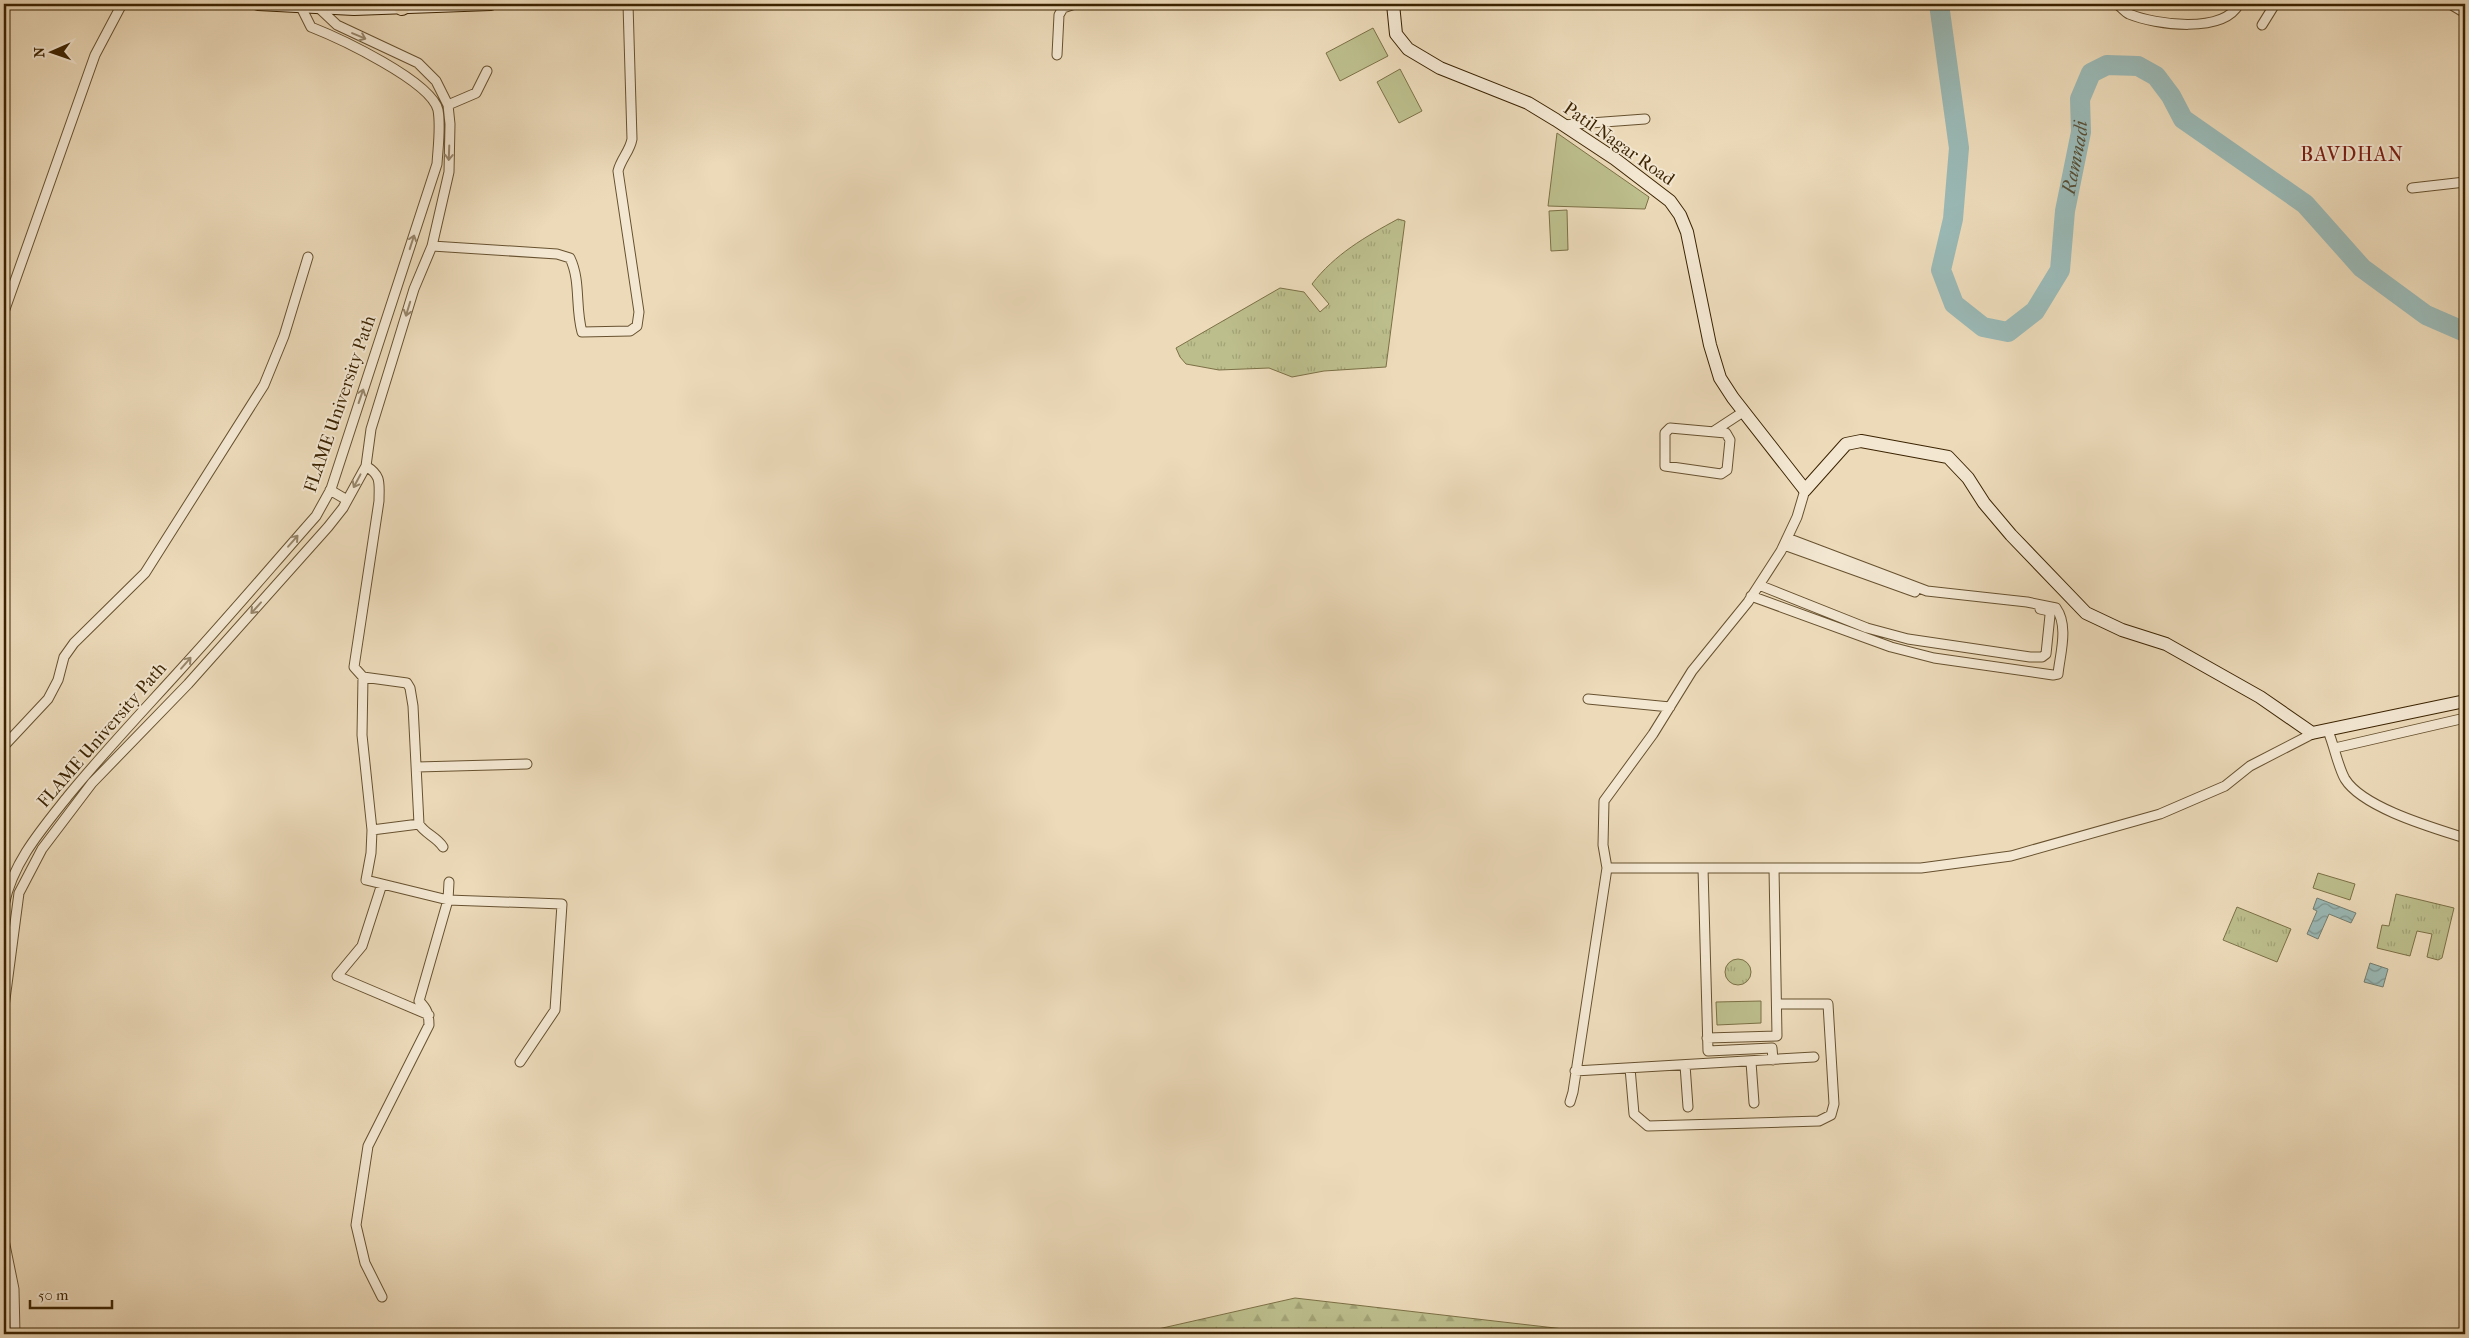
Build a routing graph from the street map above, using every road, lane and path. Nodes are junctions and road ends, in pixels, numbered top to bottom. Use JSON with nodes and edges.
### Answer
{"nodes":[{"id":1,"x":122,"y":4,"type":"edge"},
{"id":2,"x":258,"y":4,"type":"edge"},
{"id":3,"x":491,"y":4,"type":"edge"},
{"id":4,"x":628,"y":4,"type":"edge"},
{"id":5,"x":1075,"y":4,"type":"edge"},
{"id":6,"x":1394,"y":4,"type":"edge"},
{"id":7,"x":2117,"y":4,"type":"edge"},
{"id":8,"x":2239,"y":4,"type":"edge"},
{"id":9,"x":2275,"y":4,"type":"edge"},
{"id":10,"x":2450,"y":4,"type":"edge"},
{"id":11,"x":402,"y":6,"type":"edge"},
{"id":12,"x":301,"y":7,"type":"junction"},
{"id":13,"x":320,"y":8,"type":"junction"},
{"id":14,"x":2465,"y":14,"type":"edge"},
{"id":15,"x":331,"y":21,"type":"junction"},
{"id":16,"x":2262,"y":25,"type":"dead end"},
{"id":17,"x":311,"y":27,"type":"junction"},
{"id":18,"x":1057,"y":55,"type":"dead end"},
{"id":19,"x":487,"y":71,"type":"dead end"},
{"id":20,"x":448,"y":105,"type":"junction"},
{"id":21,"x":1644,"y":119,"type":"dead end"},
{"id":22,"x":1563,"y":125,"type":"junction"},
{"id":23,"x":2465,"y":182,"type":"edge"},
{"id":24,"x":2412,"y":188,"type":"dead end"},
{"id":25,"x":432,"y":246,"type":"junction"},
{"id":26,"x":308,"y":257,"type":"dead end"},
{"id":27,"x":4,"y":312,"type":"edge"},
{"id":28,"x":1743,"y":412,"type":"junction"},
{"id":29,"x":1714,"y":431,"type":"junction"},
{"id":30,"x":366,"y":466,"type":"junction"},
{"id":31,"x":330,"y":490,"type":"junction"},
{"id":32,"x":1805,"y":490,"type":"junction"},
{"id":33,"x":347,"y":500,"type":"junction"},
{"id":34,"x":1786,"y":541,"type":"junction"},
{"id":35,"x":1759,"y":585,"type":"junction"},
{"id":36,"x":1751,"y":596,"type":"junction"},
{"id":37,"x":363,"y":677,"type":"junction"},
{"id":38,"x":1588,"y":699,"type":"dead end"},
{"id":39,"x":2465,"y":701,"type":"edge"},
{"id":40,"x":1670,"y":707,"type":"junction"},
{"id":41,"x":2465,"y":718,"type":"edge"},
{"id":42,"x":2328,"y":731,"type":"junction"},
{"id":43,"x":2314,"y":733,"type":"junction"},
{"id":44,"x":4,"y":746,"type":"edge"},
{"id":45,"x":2335,"y":748,"type":"junction"},
{"id":46,"x":527,"y":764,"type":"dead end"},
{"id":47,"x":417,"y":767,"type":"junction"},
{"id":48,"x":419,"y":824,"type":"junction"},
{"id":49,"x":372,"y":830,"type":"junction"},
{"id":50,"x":2465,"y":838,"type":"edge"},
{"id":51,"x":443,"y":847,"type":"dead end"},
{"id":52,"x":1606,"y":868,"type":"junction"},
{"id":53,"x":1703,"y":868,"type":"junction"},
{"id":54,"x":1774,"y":868,"type":"junction"},
{"id":55,"x":449,"y":882,"type":"dead end"},
{"id":56,"x":382,"y":884,"type":"junction"},
{"id":57,"x":8,"y":891,"type":"junction"},
{"id":58,"x":19,"y":893,"type":"junction"},
{"id":59,"x":448,"y":900,"type":"junction"},
{"id":60,"x":4,"y":905,"type":"edge"},
{"id":61,"x":1776,"y":1004,"type":"junction"},
{"id":62,"x":4,"y":1007,"type":"edge"},
{"id":63,"x":429,"y":1015,"type":"junction"},
{"id":64,"x":1707,"y":1038,"type":"junction"},
{"id":65,"x":1814,"y":1057,"type":"dead end"},
{"id":66,"x":1773,"y":1060,"type":"junction"},
{"id":67,"x":520,"y":1062,"type":"dead end"},
{"id":68,"x":1751,"y":1062,"type":"junction"},
{"id":69,"x":1685,"y":1065,"type":"junction"},
{"id":70,"x":1630,"y":1068,"type":"junction"},
{"id":71,"x":1575,"y":1071,"type":"junction"},
{"id":72,"x":1570,"y":1102,"type":"dead end"},
{"id":73,"x":1754,"y":1103,"type":"dead end"},
{"id":74,"x":1688,"y":1107,"type":"dead end"},
{"id":75,"x":4,"y":1240,"type":"edge"},
{"id":76,"x":382,"y":1297,"type":"dead end"},
{"id":77,"x":15,"y":1334,"type":"edge"}],
"edges":[{"from":1,"to":27,"type":"street"},
{"from":2,"to":12,"type":"street"},
{"from":3,"to":11,"type":"street"},
{"from":4,"to":25,"type":"street"},
{"from":5,"to":18,"type":"street"},
{"from":6,"to":22,"type":"street","name":"Patil Nagar Road"},
{"from":7,"to":8,"type":"street"},
{"from":9,"to":16,"type":"street"},
{"from":10,"to":14,"type":"street"},
{"from":11,"to":13,"type":"street"},
{"from":12,"to":13,"type":"street"},
{"from":12,"to":17,"type":"street"},
{"from":13,"to":15,"type":"street"},
{"from":15,"to":17,"type":"street"},
{"from":15,"to":20,"type":"street","one_way":true},
{"from":31,"to":17,"type":"street","name":"FLAME University Path","one_way":true},
{"from":19,"to":20,"type":"street"},
{"from":20,"to":25,"type":"street","one_way":true},
{"from":21,"to":22,"type":"street"},
{"from":22,"to":28,"type":"street","name":"Patil Nagar Road"},
{"from":23,"to":24,"type":"street"},
{"from":25,"to":30,"type":"street","one_way":true},
{"from":26,"to":44,"type":"street"},
{"from":28,"to":29,"type":"street"},
{"from":28,"to":32,"type":"street","name":"Patil Nagar Road"},
{"from":29,"to":29,"type":"street"},
{"from":30,"to":33,"type":"street","one_way":true},
{"from":30,"to":37,"type":"street"},
{"from":31,"to":33,"type":"street"},
{"from":57,"to":31,"type":"street","name":"FLAME University Path","one_way":true},
{"from":32,"to":34,"type":"street"},
{"from":32,"to":43,"type":"street"},
{"from":33,"to":58,"type":"street","one_way":true},
{"from":34,"to":35,"type":"street"},
{"from":34,"to":35,"type":"street"},
{"from":34,"to":36,"type":"street"},
{"from":35,"to":36,"type":"street"},
{"from":36,"to":40,"type":"street"},
{"from":37,"to":47,"type":"street"},
{"from":37,"to":49,"type":"street"},
{"from":38,"to":40,"type":"street"},
{"from":39,"to":42,"type":"street"},
{"from":40,"to":52,"type":"street"},
{"from":41,"to":45,"type":"street"},
{"from":42,"to":43,"type":"street"},
{"from":42,"to":45,"type":"street"},
{"from":43,"to":54,"type":"street"},
{"from":45,"to":50,"type":"street"},
{"from":46,"to":47,"type":"street"},
{"from":47,"to":48,"type":"street"},
{"from":48,"to":49,"type":"street"},
{"from":48,"to":51,"type":"street"},
{"from":49,"to":56,"type":"street"},
{"from":52,"to":53,"type":"street"},
{"from":52,"to":71,"type":"street"},
{"from":53,"to":54,"type":"street"},
{"from":53,"to":64,"type":"street"},
{"from":54,"to":61,"type":"street"},
{"from":55,"to":59,"type":"street"},
{"from":56,"to":59,"type":"street"},
{"from":56,"to":63,"type":"street"},
{"from":57,"to":58,"type":"street"},
{"from":57,"to":60,"type":"street","name":"FLAME University Path"},
{"from":58,"to":62,"type":"street"},
{"from":59,"to":63,"type":"street"},
{"from":59,"to":67,"type":"street"},
{"from":61,"to":64,"type":"street"},
{"from":61,"to":70,"type":"street"},
{"from":63,"to":76,"type":"street"},
{"from":64,"to":66,"type":"street"},
{"from":65,"to":66,"type":"street"},
{"from":66,"to":68,"type":"street"},
{"from":68,"to":69,"type":"street"},
{"from":68,"to":73,"type":"street"},
{"from":69,"to":70,"type":"street"},
{"from":69,"to":74,"type":"street"},
{"from":70,"to":71,"type":"street"},
{"from":71,"to":72,"type":"street"},
{"from":75,"to":77,"type":"street"}]}
